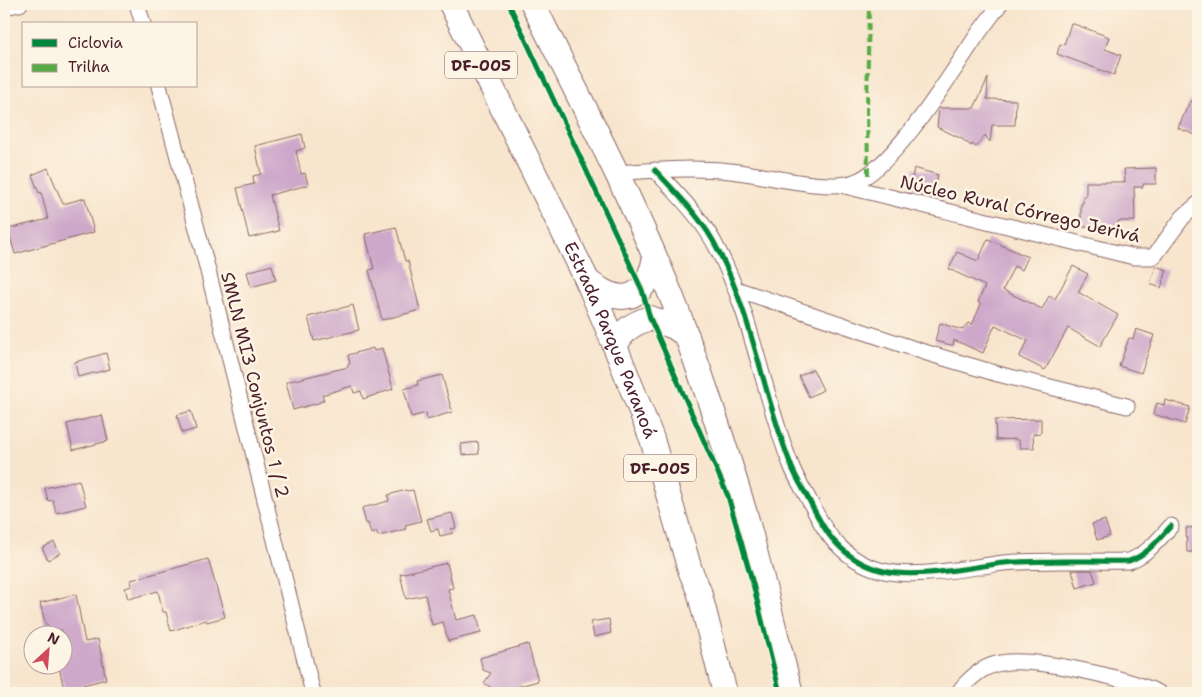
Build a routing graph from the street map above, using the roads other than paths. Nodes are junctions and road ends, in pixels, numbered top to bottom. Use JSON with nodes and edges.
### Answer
{"nodes":[{"id":1,"x":20,"y":4,"type":"edge"},
{"id":2,"x":138,"y":4,"type":"edge"},
{"id":3,"x":450,"y":4,"type":"edge"},
{"id":4,"x":533,"y":4,"type":"edge"},
{"id":5,"x":1000,"y":4,"type":"edge"},
{"id":6,"x":4,"y":7,"type":"edge"},
{"id":7,"x":142,"y":22,"type":"edge"},
{"id":8,"x":160,"y":88,"type":"edge"},
{"id":9,"x":655,"y":170,"type":"junction"},
{"id":10,"x":616,"y":173,"type":"junction"},
{"id":11,"x":840,"y":185,"type":"junction"},
{"id":12,"x":1198,"y":204,"type":"edge"},
{"id":13,"x":655,"y":258,"type":"junction"},
{"id":14,"x":588,"y":282,"type":"junction"},
{"id":15,"x":736,"y":289,"type":"junction"},
{"id":16,"x":686,"y":336,"type":"junction"},
{"id":17,"x":615,"y":346,"type":"junction"},
{"id":18,"x":1127,"y":406,"type":"dead end"},
{"id":19,"x":1171,"y":526,"type":"dead end"},
{"id":20,"x":313,"y":693,"type":"edge"},
{"id":21,"x":725,"y":693,"type":"edge"},
{"id":22,"x":791,"y":693,"type":"edge"},
{"id":23,"x":958,"y":693,"type":"edge"},
{"id":24,"x":1159,"y":693,"type":"edge"}],
"edges":[{"from":1,"to":6,"type":"street"},
{"from":2,"to":7,"type":"street"},
{"from":3,"to":14,"type":"main road","name":"Estrada Parque Paranoá","number":"DF-005"},
{"from":4,"to":10,"type":"main road"},
{"from":5,"to":11,"type":"street"},
{"from":8,"to":20,"type":"street","name":"SMLN MI3 Conjuntos 1 / 2"},
{"from":9,"to":10,"type":"street"},
{"from":9,"to":11,"type":"street"},
{"from":9,"to":15,"type":"street"},
{"from":10,"to":13,"type":"main road"},
{"from":11,"to":12,"type":"street","name":"Núcleo Rural Córrego Jerivá"},
{"from":13,"to":14,"type":"main road"},
{"from":13,"to":16,"type":"main road"},
{"from":14,"to":17,"type":"main road","name":"Estrada Parque Paranoá","number":"DF-005"},
{"from":15,"to":18,"type":"street"},
{"from":15,"to":19,"type":"street"},
{"from":16,"to":17,"type":"main road"},
{"from":16,"to":22,"type":"main road"},
{"from":17,"to":21,"type":"main road","name":"Estrada Parque Paranoá","number":"DF-005"},
{"from":23,"to":24,"type":"street"}]}
